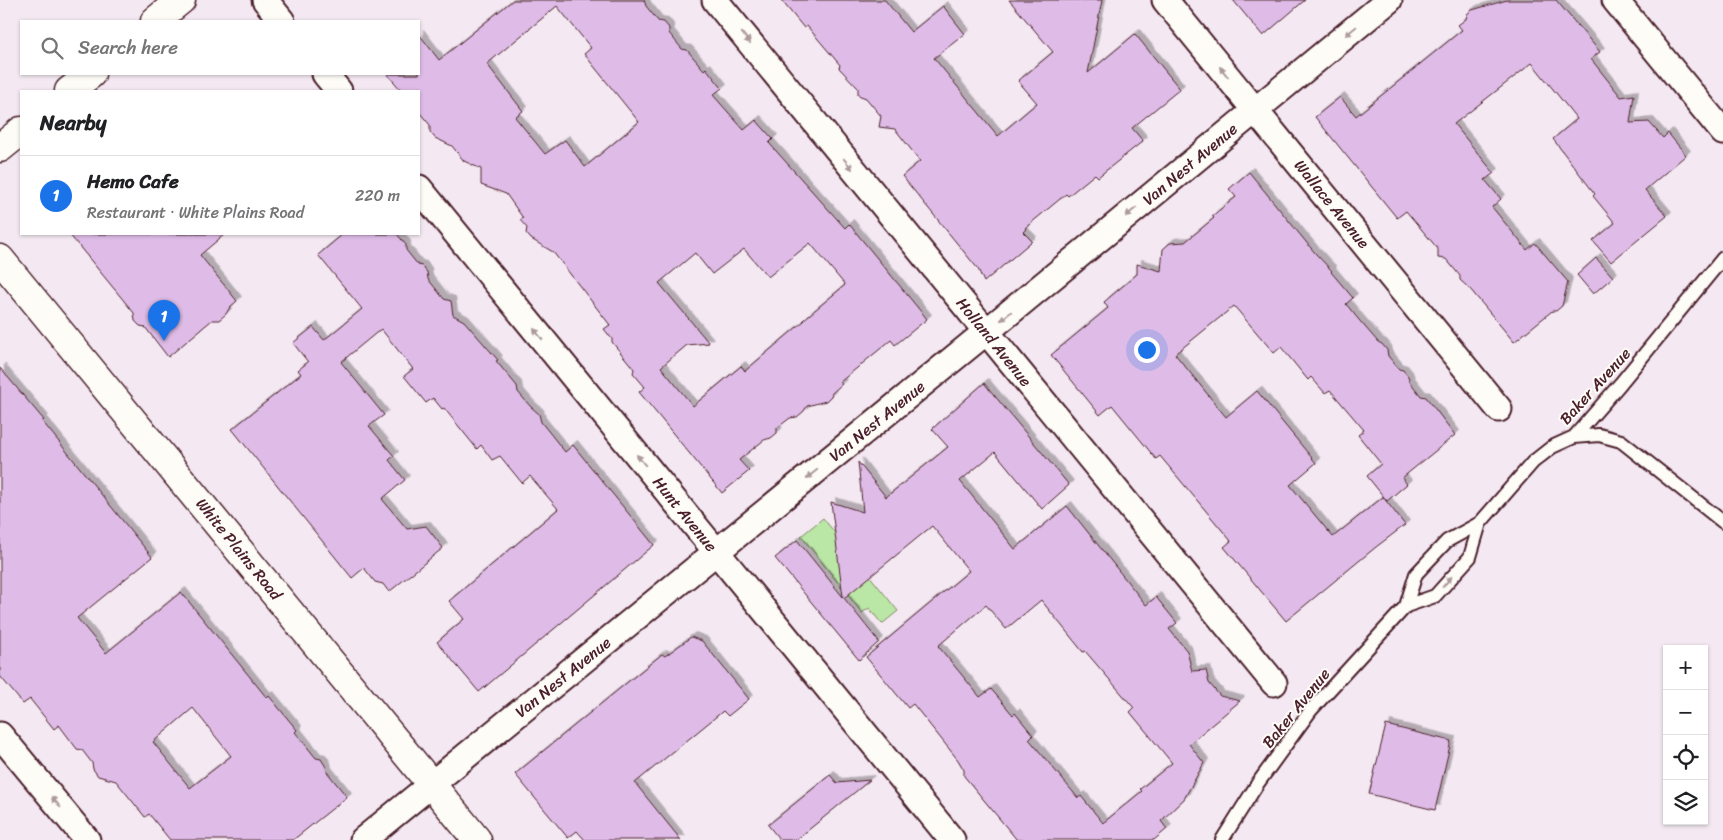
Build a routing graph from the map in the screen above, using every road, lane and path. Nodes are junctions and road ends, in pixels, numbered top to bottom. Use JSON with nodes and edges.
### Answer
{"nodes":[{"id":1,"x":181,"y":0,"type":"edge"},
{"id":2,"x":265,"y":0,"type":"edge"},
{"id":3,"x":715,"y":0,"type":"edge"},
{"id":4,"x":1165,"y":0,"type":"edge"},
{"id":5,"x":1389,"y":0,"type":"edge"},
{"id":6,"x":1615,"y":0,"type":"edge"},
{"id":7,"x":156,"y":20,"type":"edge"},
{"id":8,"x":281,"y":20,"type":"edge"},
{"id":9,"x":90,"y":75,"type":"edge"},
{"id":10,"x":326,"y":75,"type":"edge"},
{"id":11,"x":71,"y":90,"type":"edge"},
{"id":12,"x":339,"y":90,"type":"edge"},
{"id":13,"x":1255,"y":110,"type":"junction"},
{"id":14,"x":20,"y":131,"type":"edge"},
{"id":15,"x":1723,"y":132,"type":"edge"},
{"id":16,"x":0,"y":148,"type":"edge"},
{"id":17,"x":420,"y":189,"type":"edge"},
{"id":18,"x":1723,"y":258,"type":"edge"},
{"id":19,"x":0,"y":259,"type":"edge"},
{"id":20,"x":986,"y":332,"type":"junction"},
{"id":21,"x":1499,"y":409,"type":"dead end"},
{"id":22,"x":1574,"y":437,"type":"junction"},
{"id":23,"x":1723,"y":522,"type":"edge"},
{"id":24,"x":1480,"y":523,"type":"junction"},
{"id":25,"x":716,"y":552,"type":"junction"},
{"id":26,"x":1406,"y":606,"type":"junction"},
{"id":27,"x":1274,"y":683,"type":"dead end"},
{"id":28,"x":0,"y":735,"type":"edge"},
{"id":29,"x":431,"y":784,"type":"junction"},
{"id":30,"x":87,"y":840,"type":"edge"},
{"id":31,"x":363,"y":840,"type":"edge"},
{"id":32,"x":477,"y":840,"type":"edge"},
{"id":33,"x":952,"y":840,"type":"edge"},
{"id":34,"x":1222,"y":840,"type":"edge"}],
"edges":[{"from":1,"to":7,"type":"main road"},
{"from":2,"to":8,"type":"street"},
{"from":3,"to":20,"type":"street","name":"Holland Avenue","one_way":true},
{"from":13,"to":4,"type":"street","name":"Wallace Avenue","one_way":true},
{"from":5,"to":13,"type":"street","name":"Van Nest Avenue","one_way":true},
{"from":6,"to":15,"type":"street"},
{"from":9,"to":11,"type":"main road"},
{"from":10,"to":12,"type":"street"},
{"from":13,"to":20,"type":"street","name":"Van Nest Avenue","one_way":true},
{"from":13,"to":21,"type":"street","name":"Wallace Avenue"},
{"from":14,"to":16,"type":"main road"},
{"from":25,"to":17,"type":"street","name":"Hunt Avenue","one_way":true},
{"from":18,"to":22,"type":"lane","name":"Baker Avenue"},
{"from":19,"to":29,"type":"main road","name":"White Plains Road"},
{"from":20,"to":25,"type":"street","name":"Van Nest Avenue","one_way":true},
{"from":20,"to":27,"type":"street","name":"Holland Avenue"},
{"from":22,"to":23,"type":"lane"},
{"from":22,"to":24,"type":"lane","name":"Baker Avenue"},
{"from":24,"to":26,"type":"lane","name":"Baker Avenue"},
{"from":26,"to":24,"type":"lane","name":"Baker Avenue","one_way":true},
{"from":25,"to":29,"type":"street","name":"Van Nest Avenue"},
{"from":25,"to":33,"type":"street","name":"Hunt Avenue"},
{"from":26,"to":34,"type":"lane","name":"Baker Avenue"},
{"from":30,"to":28,"type":"street","one_way":true},
{"from":29,"to":31,"type":"street","name":"Van Nest Avenue"},
{"from":29,"to":32,"type":"main road","name":"White Plains Road"}]}
